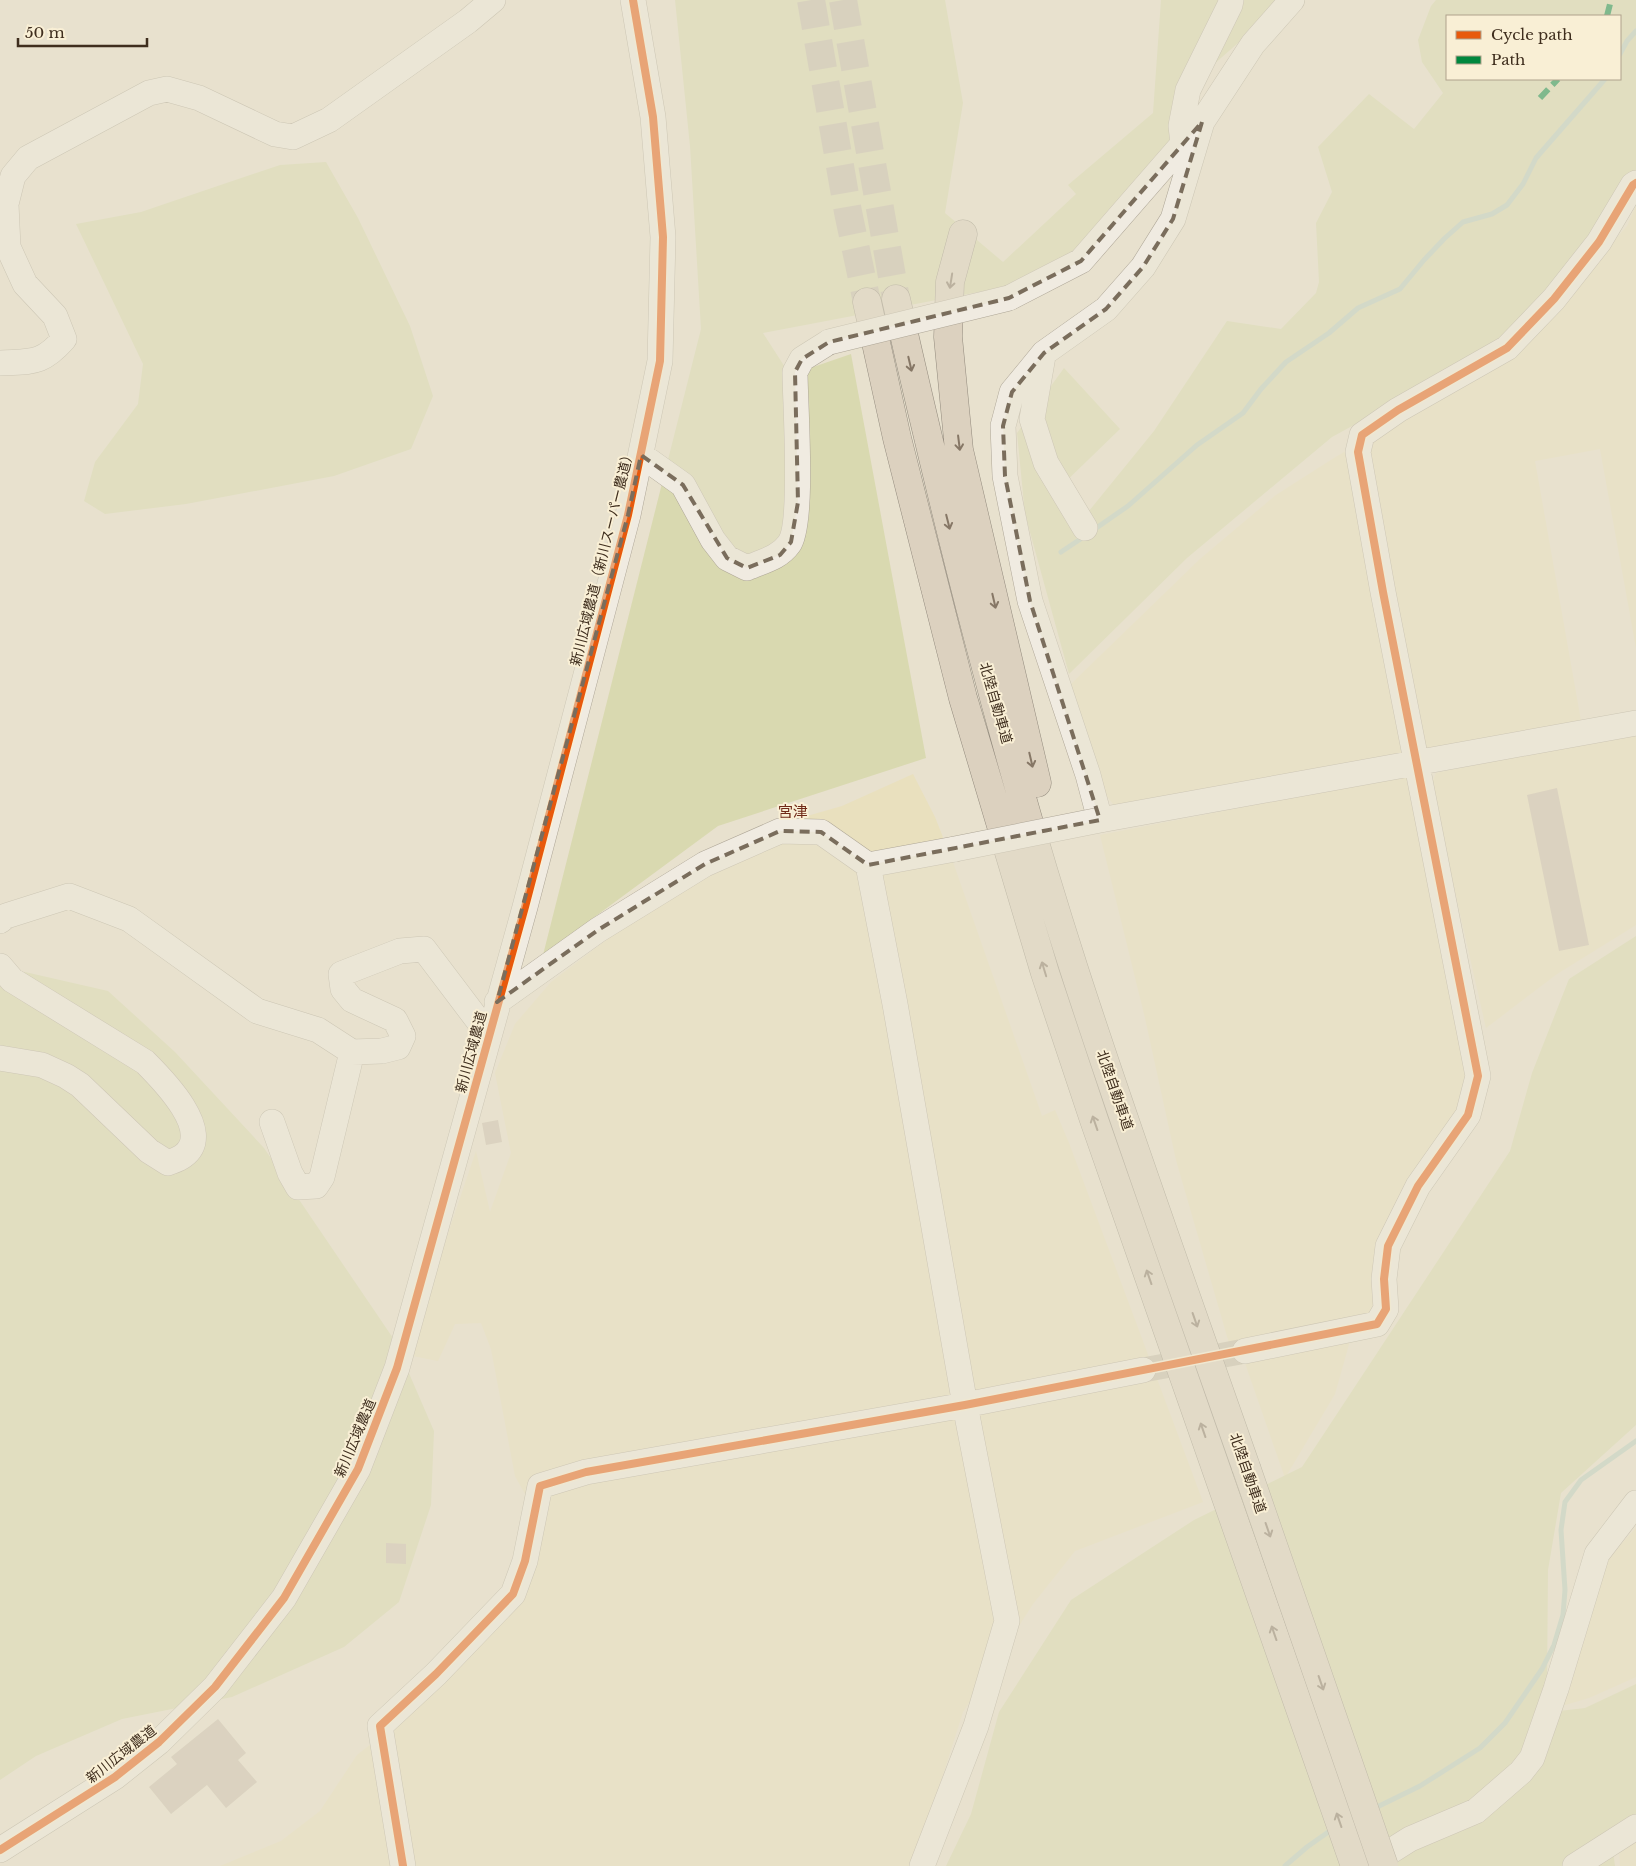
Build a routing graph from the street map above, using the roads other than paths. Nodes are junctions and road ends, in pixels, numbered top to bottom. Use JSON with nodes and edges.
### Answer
{"nodes":[{"id":1,"x":493,"y":0,"type":"edge"},
{"id":2,"x":633,"y":0,"type":"edge"},
{"id":3,"x":1231,"y":0,"type":"edge"},
{"id":4,"x":1292,"y":0,"type":"edge"},
{"id":5,"x":1202,"y":122,"type":"junction"},
{"id":6,"x":1184,"y":143,"type":"junction"},
{"id":7,"x":1636,"y":183,"type":"edge"},
{"id":8,"x":963,"y":234,"type":"dead end"},
{"id":9,"x":896,"y":299,"type":"tunnel mouth"},
{"id":10,"x":867,"y":302,"type":"tunnel mouth"},
{"id":11,"x":1044,"y":353,"type":"junction"},
{"id":12,"x":0,"y":363,"type":"edge"},
{"id":13,"x":641,"y":455,"type":"junction"},
{"id":14,"x":1085,"y":528,"type":"dead end"},
{"id":15,"x":1636,"y":723,"type":"edge"},
{"id":16,"x":1417,"y":764,"type":"junction"},
{"id":17,"x":1100,"y":820,"type":"junction"},
{"id":18,"x":868,"y":865,"type":"junction"},
{"id":19,"x":524,"y":907,"type":"joint"},
{"id":20,"x":0,"y":921,"type":"edge"},
{"id":21,"x":0,"y":966,"type":"edge"},
{"id":22,"x":497,"y":1002,"type":"junction"},
{"id":23,"x":489,"y":1035,"type":"junction"},
{"id":24,"x":352,"y":1052,"type":"junction"},
{"id":25,"x":0,"y":1058,"type":"edge"},
{"id":26,"x":272,"y":1122,"type":"dead end"},
{"id":27,"x":1179,"y":1274,"type":"junction"},
{"id":28,"x":1245,"y":1351,"type":"tunnel mouth"},
{"id":29,"x":1143,"y":1370,"type":"tunnel mouth"},
{"id":30,"x":966,"y":1405,"type":"junction"},
{"id":31,"x":1636,"y":1503,"type":"edge"},
{"id":32,"x":1636,"y":1827,"type":"edge"},
{"id":33,"x":0,"y":1850,"type":"edge"},
{"id":34,"x":404,"y":1866,"type":"edge"},
{"id":35,"x":922,"y":1866,"type":"edge"},
{"id":36,"x":1355,"y":1866,"type":"edge"},
{"id":37,"x":1367,"y":1866,"type":"edge"},
{"id":38,"x":1384,"y":1866,"type":"edge"},
{"id":39,"x":1575,"y":1866,"type":"edge"}],
"edges":[{"from":1,"to":12,"type":"street"},
{"from":2,"to":13,"type":"street","name":"新川広域農道（新川スーパー農道）"},
{"from":3,"to":6,"type":"street"},
{"from":4,"to":5,"type":"street"},
{"from":5,"to":6,"type":"street"},
{"from":5,"to":11,"type":"street"},
{"from":6,"to":13,"type":"street","bridge":true},
{"from":7,"to":16,"type":"street"},
{"from":8,"to":27,"type":"highway","one_way":true},
{"from":9,"to":27,"type":"highway","name":"北陸自動車道","one_way":true},
{"from":36,"to":10,"type":"highway","name":"北陸自動車道","one_way":true},
{"from":11,"to":14,"type":"street"},
{"from":11,"to":17,"type":"street"},
{"from":13,"to":19,"type":"street","name":"新川広域農道（新川スーパー農道）"},
{"from":15,"to":16,"type":"street"},
{"from":16,"to":17,"type":"street"},
{"from":16,"to":28,"type":"street"},
{"from":17,"to":18,"type":"street","bridge":true},
{"from":18,"to":22,"type":"street"},
{"from":18,"to":30,"type":"street"},
{"from":19,"to":22,"type":"street","name":"新川広域農道"},
{"from":20,"to":24,"type":"street"},
{"from":21,"to":25,"type":"street"},
{"from":22,"to":23,"type":"street","name":"新川広域農道"},
{"from":23,"to":24,"type":"street"},
{"from":23,"to":33,"type":"street","name":"新川広域農道"},
{"from":24,"to":26,"type":"street"},
{"from":27,"to":38,"type":"highway","name":"北陸自動車道","one_way":true,"bridge":true},
{"from":29,"to":30,"type":"street"},
{"from":30,"to":34,"type":"street"},
{"from":30,"to":35,"type":"street"},
{"from":31,"to":37,"type":"street"},
{"from":32,"to":39,"type":"street"}]}
